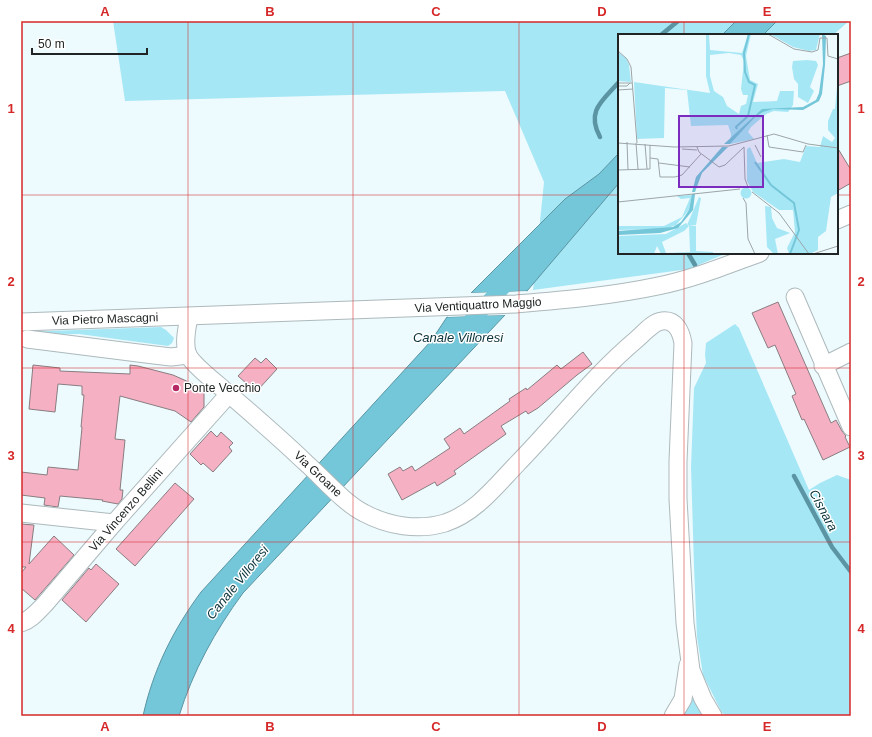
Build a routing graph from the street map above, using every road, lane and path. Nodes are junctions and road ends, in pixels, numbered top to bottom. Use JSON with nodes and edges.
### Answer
{"nodes":[{"id":1,"x":851,"y":214,"type":"edge"},
{"id":2,"x":838,"y":220,"type":"edge"},
{"id":3,"x":757,"y":254,"type":"edge"},
{"id":4,"x":795,"y":297,"type":"dead end"},
{"id":5,"x":189,"y":317,"type":"junction"},
{"id":6,"x":21,"y":322,"type":"edge"},
{"id":7,"x":27,"y":339,"type":"dead end"},
{"id":8,"x":851,"y":352,"type":"edge"},
{"id":9,"x":188,"y":355,"type":"junction"},
{"id":10,"x":823,"y":366,"type":"junction"},
{"id":11,"x":229,"y":394,"type":"junction"},
{"id":12,"x":851,"y":427,"type":"edge"},
{"id":13,"x":21,"y":513,"type":"edge"},
{"id":14,"x":114,"y":523,"type":"junction"},
{"id":15,"x":21,"y":622,"type":"edge"},
{"id":16,"x":688,"y":655,"type":"junction"},
{"id":17,"x":673,"y":716,"type":"edge"},
{"id":18,"x":713,"y":716,"type":"edge"}],
"edges":[{"from":1,"to":2,"type":"street"},
{"from":3,"to":5,"type":"street","name":"Via Ventiquattro Maggio"},
{"from":4,"to":10,"type":"street"},
{"from":5,"to":6,"type":"street","name":"Via Pietro Mascagni"},
{"from":5,"to":9,"type":"street"},
{"from":7,"to":9,"type":"street"},
{"from":8,"to":10,"type":"street"},
{"from":9,"to":11,"type":"street","name":"Via Groane"},
{"from":10,"to":12,"type":"street"},
{"from":11,"to":14,"type":"street","name":"Via Vincenzo Bellini"},
{"from":11,"to":16,"type":"street","name":"Via Groane"},
{"from":13,"to":14,"type":"street"},
{"from":14,"to":15,"type":"street","name":"Via Vincenzo Bellini"},
{"from":16,"to":17,"type":"street"},
{"from":16,"to":18,"type":"street"}]}
